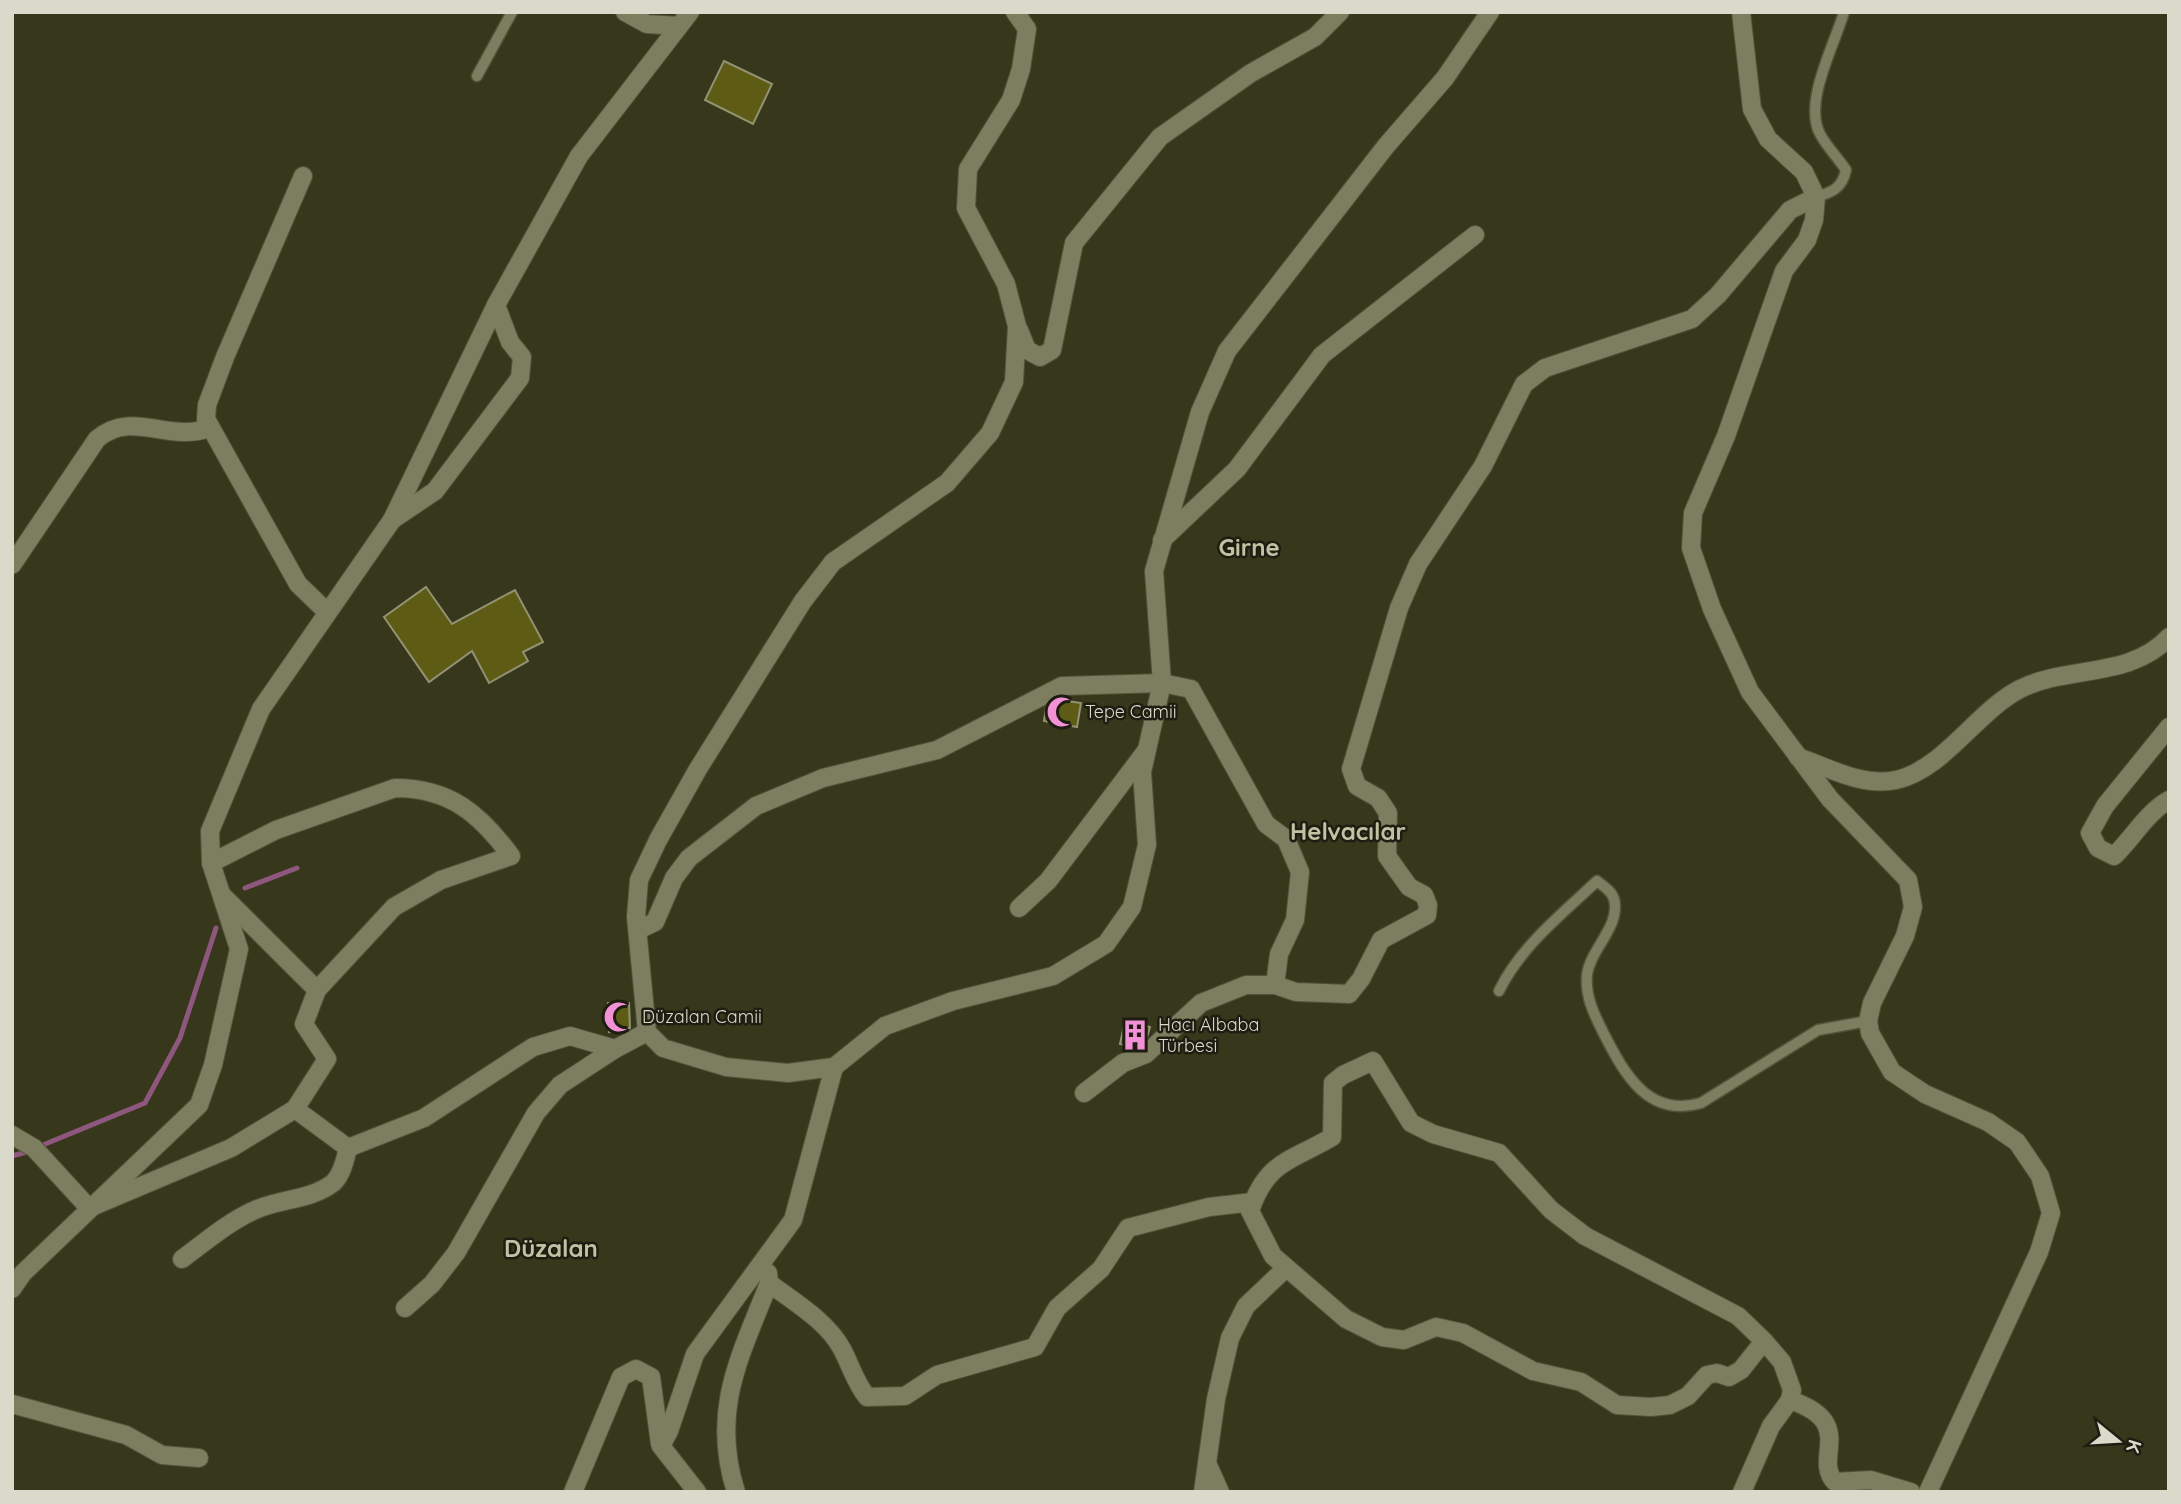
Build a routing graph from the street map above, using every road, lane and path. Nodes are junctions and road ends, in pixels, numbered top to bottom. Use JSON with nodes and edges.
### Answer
{"nodes":[{"id":1,"x":512,"y":12,"type":"edge"},
{"id":2,"x":625,"y":12,"type":"edge"},
{"id":3,"x":1015,"y":12,"type":"edge"},
{"id":4,"x":1340,"y":12,"type":"edge"},
{"id":5,"x":1490,"y":12,"type":"edge"},
{"id":6,"x":1741,"y":12,"type":"edge"},
{"id":7,"x":1844,"y":12,"type":"edge"},
{"id":8,"x":684,"y":19,"type":"edge"},
{"id":9,"x":477,"y":76,"type":"dead end"},
{"id":10,"x":303,"y":176,"type":"dead end"},
{"id":11,"x":1816,"y":197,"type":"junction"},
{"id":12,"x":1475,"y":235,"type":"dead end"},
{"id":13,"x":496,"y":305,"type":"junction"},
{"id":14,"x":1017,"y":326,"type":"junction"},
{"id":15,"x":209,"y":428,"type":"junction"},
{"id":16,"x":392,"y":520,"type":"junction"},
{"id":17,"x":1163,"y":540,"type":"junction"},
{"id":18,"x":12,"y":565,"type":"edge"},
{"id":19,"x":326,"y":611,"type":"junction"},
{"id":20,"x":2169,"y":637,"type":"edge"},
{"id":21,"x":1162,"y":683,"type":"junction"},
{"id":22,"x":2169,"y":727,"type":"edge"},
{"id":23,"x":1146,"y":751,"type":"junction"},
{"id":24,"x":1798,"y":757,"type":"junction"},
{"id":25,"x":2169,"y":800,"type":"edge"},
{"id":26,"x":211,"y":863,"type":"junction"},
{"id":27,"x":223,"y":896,"type":"junction"},
{"id":28,"x":1019,"y":908,"type":"dead end"},
{"id":29,"x":638,"y":930,"type":"junction"},
{"id":30,"x":1275,"y":985,"type":"junction"},
{"id":31,"x":317,"y":990,"type":"junction"},
{"id":32,"x":1499,"y":991,"type":"dead end"},
{"id":33,"x":1868,"y":1021,"type":"junction"},
{"id":34,"x":648,"y":1032,"type":"junction"},
{"id":35,"x":615,"y":1049,"type":"junction"},
{"id":36,"x":834,"y":1067,"type":"junction"},
{"id":37,"x":1084,"y":1093,"type":"dead end"},
{"id":38,"x":295,"y":1109,"type":"junction"},
{"id":39,"x":12,"y":1135,"type":"edge"},
{"id":40,"x":348,"y":1148,"type":"junction"},
{"id":41,"x":1253,"y":1202,"type":"junction"},
{"id":42,"x":89,"y":1208,"type":"junction"},
{"id":43,"x":768,"y":1255,"type":"junction"},
{"id":44,"x":182,"y":1259,"type":"dead end"},
{"id":45,"x":1286,"y":1268,"type":"junction"},
{"id":46,"x":769,"y":1283,"type":"junction"},
{"id":47,"x":12,"y":1289,"type":"edge"},
{"id":48,"x":405,"y":1308,"type":"dead end"},
{"id":49,"x":1764,"y":1342,"type":"junction"},
{"id":50,"x":1790,"y":1400,"type":"junction"},
{"id":51,"x":12,"y":1404,"type":"edge"},
{"id":52,"x":661,"y":1446,"type":"junction"},
{"id":53,"x":199,"y":1458,"type":"dead end"},
{"id":54,"x":1207,"y":1463,"type":"junction"},
{"id":55,"x":573,"y":1492,"type":"edge"},
{"id":56,"x":696,"y":1492,"type":"edge"},
{"id":57,"x":736,"y":1492,"type":"edge"},
{"id":58,"x":1203,"y":1492,"type":"edge"},
{"id":59,"x":1220,"y":1492,"type":"edge"},
{"id":60,"x":1742,"y":1492,"type":"edge"},
{"id":61,"x":1911,"y":1492,"type":"edge"},
{"id":62,"x":1927,"y":1492,"type":"edge"}],
"edges":[{"from":1,"to":9,"type":"lane"},
{"from":2,"to":8,"type":"street"},
{"from":3,"to":14,"type":"street"},
{"from":4,"to":14,"type":"street"},
{"from":5,"to":17,"type":"street"},
{"from":6,"to":11,"type":"street"},
{"from":7,"to":11,"type":"lane"},
{"from":8,"to":13,"type":"street"},
{"from":10,"to":15,"type":"street"},
{"from":11,"to":24,"type":"street"},
{"from":11,"to":30,"type":"street"},
{"from":12,"to":17,"type":"street"},
{"from":13,"to":16,"type":"street"},
{"from":13,"to":16,"type":"street"},
{"from":14,"to":29,"type":"street"},
{"from":15,"to":18,"type":"street"},
{"from":15,"to":19,"type":"street"},
{"from":16,"to":19,"type":"street"},
{"from":17,"to":21,"type":"street"},
{"from":19,"to":26,"type":"street"},
{"from":20,"to":24,"type":"street"},
{"from":21,"to":23,"type":"street"},
{"from":21,"to":29,"type":"street"},
{"from":21,"to":30,"type":"street"},
{"from":22,"to":25,"type":"street"},
{"from":23,"to":28,"type":"street"},
{"from":23,"to":36,"type":"street"},
{"from":24,"to":33,"type":"street"},
{"from":26,"to":27,"type":"street"},
{"from":26,"to":31,"type":"street"},
{"from":27,"to":31,"type":"street"},
{"from":27,"to":42,"type":"street"},
{"from":29,"to":34,"type":"street"},
{"from":30,"to":37,"type":"street"},
{"from":31,"to":38,"type":"street"},
{"from":32,"to":33,"type":"lane"},
{"from":33,"to":62,"type":"street"},
{"from":34,"to":35,"type":"street"},
{"from":34,"to":36,"type":"street"},
{"from":35,"to":40,"type":"street"},
{"from":35,"to":48,"type":"street"},
{"from":36,"to":43,"type":"street"},
{"from":38,"to":40,"type":"street"},
{"from":38,"to":42,"type":"street"},
{"from":39,"to":42,"type":"street"},
{"from":40,"to":44,"type":"street"},
{"from":41,"to":45,"type":"street"},
{"from":41,"to":46,"type":"street"},
{"from":41,"to":49,"type":"street"},
{"from":42,"to":47,"type":"street"},
{"from":43,"to":46,"type":"street"},
{"from":43,"to":52,"type":"street"},
{"from":45,"to":49,"type":"street"},
{"from":45,"to":54,"type":"street"},
{"from":46,"to":57,"type":"street"},
{"from":49,"to":50,"type":"street"},
{"from":50,"to":60,"type":"street"},
{"from":50,"to":61,"type":"street"},
{"from":51,"to":53,"type":"street"},
{"from":52,"to":55,"type":"street"},
{"from":52,"to":56,"type":"street"},
{"from":54,"to":58,"type":"street"},
{"from":54,"to":59,"type":"street"}]}
